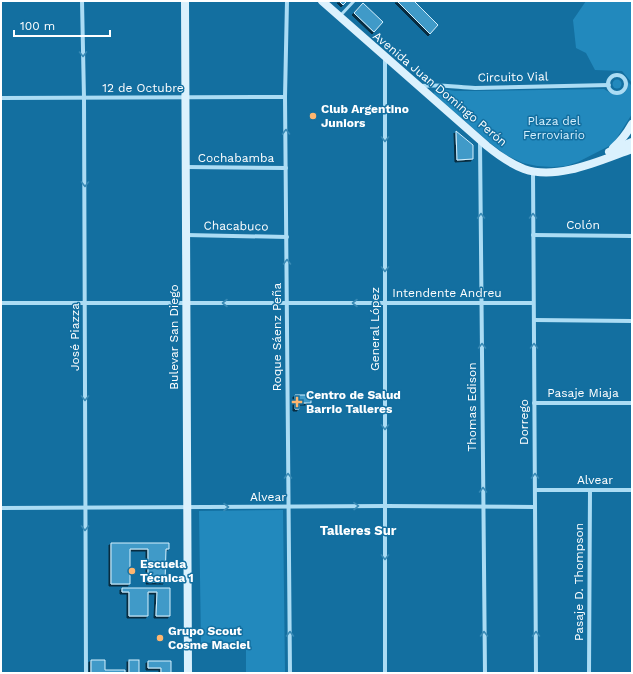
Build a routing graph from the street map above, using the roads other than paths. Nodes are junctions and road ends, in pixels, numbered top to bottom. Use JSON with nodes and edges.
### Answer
{"nodes":[{"id":1,"x":82,"y":1,"type":"edge"},
{"id":2,"x":185,"y":1,"type":"edge"},
{"id":3,"x":287,"y":1,"type":"edge"},
{"id":4,"x":322,"y":1,"type":"edge"},
{"id":5,"x":354,"y":1,"type":"edge"},
{"id":6,"x":339,"y":18,"type":"junction"},
{"id":7,"x":385,"y":58,"type":"junction"},
{"id":8,"x":609,"y":85,"type":"junction"},
{"id":9,"x":417,"y":86,"type":"junction"},
{"id":10,"x":285,"y":97,"type":"junction"},
{"id":11,"x":1,"y":98,"type":"edge"},
{"id":12,"x":84,"y":98,"type":"junction"},
{"id":13,"x":185,"y":98,"type":"junction"},
{"id":14,"x":632,"y":124,"type":"edge"},
{"id":15,"x":480,"y":140,"type":"junction"},
{"id":16,"x":632,"y":142,"type":"edge"},
{"id":17,"x":632,"y":149,"type":"edge"},
{"id":18,"x":605,"y":154,"type":"junction"},
{"id":19,"x":186,"y":167,"type":"junction"},
{"id":20,"x":578,"y":167,"type":"junction"},
{"id":21,"x":286,"y":168,"type":"junction"},
{"id":22,"x":533,"y":171,"type":"junction"},
{"id":23,"x":186,"y":235,"type":"junction"},
{"id":24,"x":287,"y":236,"type":"junction"},
{"id":25,"x":533,"y":236,"type":"junction"},
{"id":26,"x":632,"y":236,"type":"edge"},
{"id":27,"x":1,"y":303,"type":"edge"},
{"id":28,"x":85,"y":303,"type":"junction"},
{"id":29,"x":186,"y":303,"type":"junction"},
{"id":30,"x":287,"y":303,"type":"junction"},
{"id":31,"x":385,"y":303,"type":"junction"},
{"id":32,"x":482,"y":303,"type":"junction"},
{"id":33,"x":534,"y":303,"type":"junction"},
{"id":34,"x":534,"y":320,"type":"junction"},
{"id":35,"x":632,"y":321,"type":"edge"},
{"id":36,"x":534,"y":403,"type":"junction"},
{"id":37,"x":632,"y":403,"type":"edge"},
{"id":38,"x":535,"y":490,"type":"junction"},
{"id":39,"x":590,"y":490,"type":"junction"},
{"id":40,"x":632,"y":490,"type":"edge"},
{"id":41,"x":386,"y":506,"type":"junction"},
{"id":42,"x":483,"y":506,"type":"junction"},
{"id":43,"x":85,"y":507,"type":"junction"},
{"id":44,"x":187,"y":507,"type":"junction"},
{"id":45,"x":289,"y":507,"type":"junction"},
{"id":46,"x":535,"y":507,"type":"junction"},
{"id":47,"x":1,"y":508,"type":"edge"},
{"id":48,"x":86,"y":673,"type":"edge"},
{"id":49,"x":188,"y":673,"type":"edge"},
{"id":50,"x":290,"y":673,"type":"edge"},
{"id":51,"x":385,"y":673,"type":"edge"},
{"id":52,"x":485,"y":673,"type":"edge"},
{"id":53,"x":536,"y":673,"type":"edge"},
{"id":54,"x":589,"y":673,"type":"edge"}],
"edges":[{"from":1,"to":12,"type":"street","name":"José Piazza","one_way":true},
{"from":2,"to":13,"type":"street","name":"Bulevar San Diego"},
{"from":3,"to":10,"type":"street","name":"Roque Sáenz Peña"},
{"from":4,"to":6,"type":"street","name":"Avenida Juan Domingo Perón"},
{"from":5,"to":6,"type":"lane"},
{"from":6,"to":7,"type":"street","name":"Avenida Juan Domingo Perón"},
{"from":7,"to":9,"type":"street","name":"Avenida Juan Domingo Perón"},
{"from":7,"to":31,"type":"street","name":"General López","one_way":true},
{"from":8,"to":8,"type":"street","name":"Circuito Vial"},
{"from":8,"to":9,"type":"street","name":"Circuito Vial"},
{"from":9,"to":15,"type":"street","name":"Avenida Juan Domingo Perón"},
{"from":10,"to":13,"type":"street","name":"12 de Octubre"},
{"from":21,"to":10,"type":"street","name":"Roque Sáenz Peña","one_way":true},
{"from":11,"to":12,"type":"street","name":"12 de Octubre"},
{"from":12,"to":13,"type":"street","name":"12 de Octubre"},
{"from":12,"to":28,"type":"street","name":"José Piazza","one_way":true},
{"from":13,"to":19,"type":"street","name":"Bulevar San Diego"},
{"from":14,"to":18,"type":"street"},
{"from":15,"to":22,"type":"street","name":"Avenida Juan Domingo Perón"},
{"from":32,"to":15,"type":"street","name":"Thomas Edison","one_way":true},
{"from":16,"to":18,"type":"street","name":"Avenida Juan Domingo Perón"},
{"from":17,"to":20,"type":"street","name":"Avenida Juan Domingo Perón"},
{"from":18,"to":20,"type":"street","name":"Avenida Juan Domingo Perón"},
{"from":19,"to":21,"type":"street","name":"Cochabamba"},
{"from":19,"to":23,"type":"street","name":"Bulevar San Diego"},
{"from":20,"to":22,"type":"street","name":"Avenida Juan Domingo Perón"},
{"from":21,"to":24,"type":"street","name":"Roque Sáenz Peña"},
{"from":25,"to":22,"type":"street","name":"Dorrego","one_way":true},
{"from":23,"to":24,"type":"street","name":"Chacabuco"},
{"from":23,"to":29,"type":"street","name":"Bulevar San Diego"},
{"from":30,"to":24,"type":"street","name":"Roque Sáenz Peña","one_way":true},
{"from":25,"to":26,"type":"street","name":"Colón"},
{"from":25,"to":33,"type":"street","name":"Dorrego"},
{"from":27,"to":28,"type":"street","name":"Intendente Andreu"},
{"from":28,"to":29,"type":"street","name":"Intendente Andreu"},
{"from":28,"to":43,"type":"street","name":"José Piazza","one_way":true},
{"from":30,"to":29,"type":"street","name":"Intendente Andreu","one_way":true},
{"from":29,"to":44,"type":"street","name":"Bulevar San Diego"},
{"from":31,"to":30,"type":"street","name":"Intendente Andreu","one_way":true},
{"from":45,"to":30,"type":"street","name":"Roque Sáenz Peña","one_way":true},
{"from":31,"to":32,"type":"street","name":"Intendente Andreu"},
{"from":31,"to":41,"type":"street","name":"General López","one_way":true},
{"from":32,"to":33,"type":"street","name":"Intendente Andreu"},
{"from":42,"to":32,"type":"street","name":"Thomas Edison","one_way":true},
{"from":33,"to":34,"type":"street","name":"Dorrego"},
{"from":34,"to":35,"type":"street"},
{"from":36,"to":34,"type":"street","name":"Dorrego","one_way":true},
{"from":36,"to":37,"type":"street","name":"Pasaje Miaja"},
{"from":38,"to":36,"type":"street","name":"Dorrego","one_way":true},
{"from":38,"to":39,"type":"street","name":"Alvear"},
{"from":38,"to":46,"type":"street","name":"Dorrego"},
{"from":39,"to":40,"type":"street","name":"Alvear"},
{"from":39,"to":54,"type":"street","name":"Pasaje D. Thompson"},
{"from":41,"to":42,"type":"street","name":"Alvear"},
{"from":45,"to":41,"type":"street","name":"Alvear","one_way":true},
{"from":41,"to":51,"type":"street","name":"General López","one_way":true},
{"from":42,"to":46,"type":"street","name":"Alvear"},
{"from":52,"to":42,"type":"street","name":"Thomas Edison","one_way":true},
{"from":43,"to":44,"type":"street","name":"Alvear"},
{"from":43,"to":47,"type":"street","name":"Alvear"},
{"from":43,"to":48,"type":"street","name":"José Piazza","one_way":true},
{"from":44,"to":45,"type":"street","name":"Alvear","one_way":true},
{"from":44,"to":49,"type":"street","name":"Bulevar San Diego"},
{"from":50,"to":45,"type":"street","name":"Roque Sáenz Peña","one_way":true},
{"from":53,"to":46,"type":"street","name":"Dorrego","one_way":true}]}
